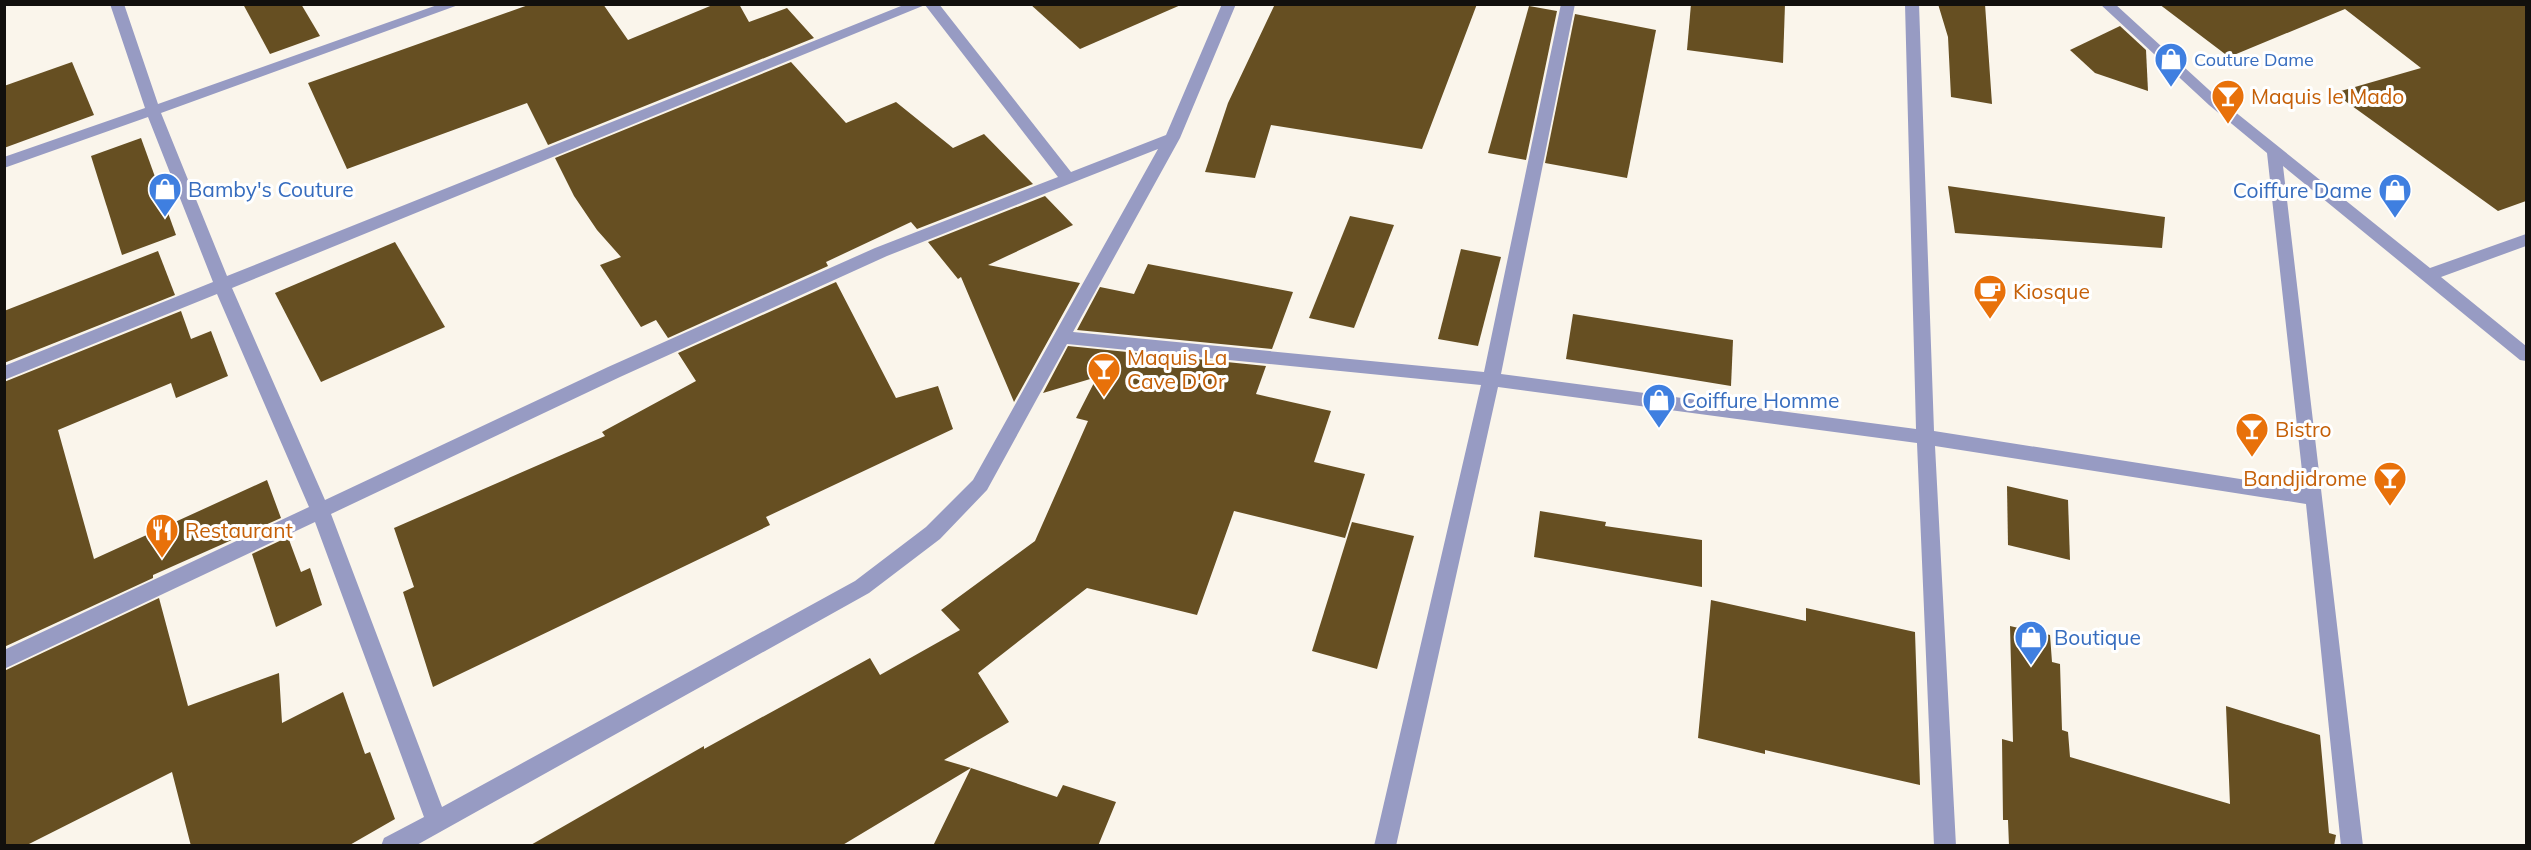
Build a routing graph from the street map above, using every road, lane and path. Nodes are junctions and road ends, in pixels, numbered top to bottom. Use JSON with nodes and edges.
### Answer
{"nodes":[{"id":1,"x":117,"y":4,"type":"edge"},
{"id":2,"x":454,"y":4,"type":"edge"},
{"id":3,"x":919,"y":4,"type":"edge"},
{"id":4,"x":931,"y":4,"type":"edge"},
{"id":5,"x":1229,"y":4,"type":"edge"},
{"id":6,"x":1568,"y":4,"type":"edge"},
{"id":7,"x":1912,"y":4,"type":"edge"},
{"id":8,"x":2106,"y":4,"type":"edge"},
{"id":9,"x":153,"y":111,"type":"junction"},
{"id":10,"x":1172,"y":138,"type":"junction"},
{"id":11,"x":2274,"y":151,"type":"junction"},
{"id":12,"x":4,"y":163,"type":"edge"},
{"id":13,"x":1069,"y":180,"type":"junction"},
{"id":14,"x":2526,"y":240,"type":"edge"},
{"id":15,"x":2428,"y":275,"type":"junction"},
{"id":16,"x":222,"y":285,"type":"junction"},
{"id":17,"x":1062,"y":337,"type":"junction"},
{"id":18,"x":2526,"y":355,"type":"edge"},
{"id":19,"x":4,"y":373,"type":"edge"},
{"id":20,"x":1491,"y":379,"type":"junction"},
{"id":21,"x":1925,"y":437,"type":"junction"},
{"id":22,"x":2314,"y":498,"type":"junction"},
{"id":23,"x":321,"y":512,"type":"junction"},
{"id":24,"x":4,"y":660,"type":"edge"},
{"id":25,"x":436,"y":820,"type":"junction"},
{"id":26,"x":392,"y":846,"type":"edge"},
{"id":27,"x":1385,"y":846,"type":"edge"},
{"id":28,"x":1945,"y":846,"type":"edge"},
{"id":29,"x":2352,"y":846,"type":"edge"}],
"edges":[{"from":1,"to":9,"type":"street"},
{"from":2,"to":9,"type":"street"},
{"from":3,"to":16,"type":"street"},
{"from":4,"to":13,"type":"street"},
{"from":5,"to":10,"type":"street"},
{"from":6,"to":20,"type":"street"},
{"from":7,"to":21,"type":"street"},
{"from":8,"to":11,"type":"street"},
{"from":9,"to":12,"type":"street"},
{"from":9,"to":16,"type":"street"},
{"from":10,"to":13,"type":"street"},
{"from":10,"to":17,"type":"street"},
{"from":11,"to":15,"type":"street"},
{"from":11,"to":22,"type":"street"},
{"from":13,"to":23,"type":"street"},
{"from":14,"to":15,"type":"street"},
{"from":15,"to":18,"type":"street"},
{"from":16,"to":19,"type":"street"},
{"from":16,"to":23,"type":"street"},
{"from":17,"to":20,"type":"street"},
{"from":17,"to":25,"type":"street"},
{"from":20,"to":21,"type":"street"},
{"from":20,"to":27,"type":"street"},
{"from":21,"to":22,"type":"street"},
{"from":21,"to":28,"type":"street"},
{"from":22,"to":29,"type":"street"},
{"from":23,"to":24,"type":"street"},
{"from":23,"to":25,"type":"street"},
{"from":25,"to":26,"type":"street"}]}
